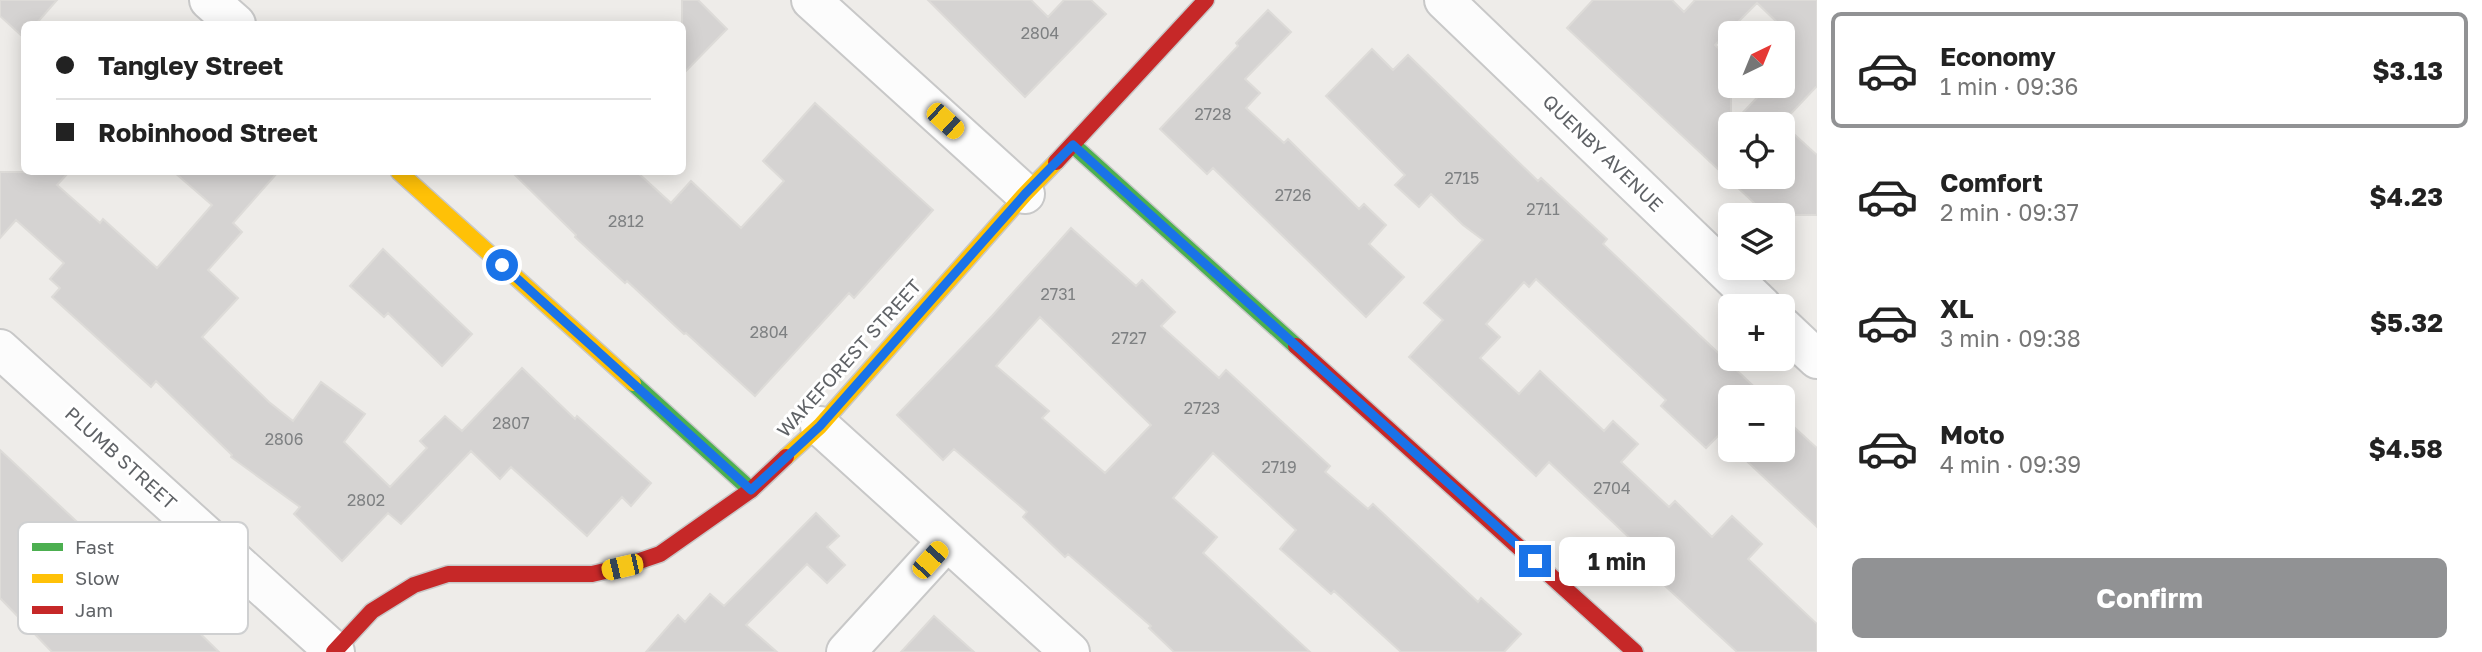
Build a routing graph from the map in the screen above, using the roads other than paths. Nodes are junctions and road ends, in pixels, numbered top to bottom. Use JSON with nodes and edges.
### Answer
{"nodes":[{"id":1,"x":209,"y":0,"type":"edge"},
{"id":2,"x":811,"y":0,"type":"edge"},
{"id":3,"x":1206,"y":0,"type":"edge"},
{"id":4,"x":1444,"y":0,"type":"edge"},
{"id":5,"x":233,"y":21,"type":"edge"},
{"id":6,"x":1073,"y":145,"type":"junction"},
{"id":7,"x":402,"y":175,"type":"edge"},
{"id":8,"x":1025,"y":194,"type":"junction"},
{"id":9,"x":1750,"y":294,"type":"edge"},
{"id":10,"x":1795,"y":338,"type":"edge"},
{"id":11,"x":0,"y":349,"type":"edge"},
{"id":12,"x":1817,"y":359,"type":"edge"},
{"id":13,"x":820,"y":426,"type":"junction"},
{"id":14,"x":751,"y":490,"type":"junction"},
{"id":15,"x":191,"y":522,"type":"edge"},
{"id":16,"x":947,"y":541,"type":"junction"},
{"id":17,"x":248,"y":573,"type":"edge"},
{"id":18,"x":335,"y":652,"type":"edge"},
{"id":19,"x":846,"y":652,"type":"edge"},
{"id":20,"x":1070,"y":652,"type":"edge"},
{"id":21,"x":1635,"y":652,"type":"edge"}],
"edges":[{"from":1,"to":5,"type":"street"},
{"from":2,"to":8,"type":"street"},
{"from":3,"to":6,"type":"street","name":"WAKEFOREST STREET"},
{"from":4,"to":9,"type":"street","name":"QUENBY AVENUE"},
{"from":6,"to":8,"type":"street","name":"WAKEFOREST STREET"},
{"from":6,"to":21,"type":"street"},
{"from":7,"to":14,"type":"street"},
{"from":8,"to":13,"type":"street","name":"WAKEFOREST STREET"},
{"from":10,"to":12,"type":"street"},
{"from":11,"to":15,"type":"street","name":"PLUMB STREET"},
{"from":13,"to":14,"type":"street","name":"WAKEFOREST STREET"},
{"from":13,"to":16,"type":"street"},
{"from":14,"to":18,"type":"street","name":"WAKEFOREST STREET"},
{"from":16,"to":19,"type":"street"},
{"from":16,"to":20,"type":"street"},
{"from":17,"to":18,"type":"street","name":"PLUMB STREET"}]}
